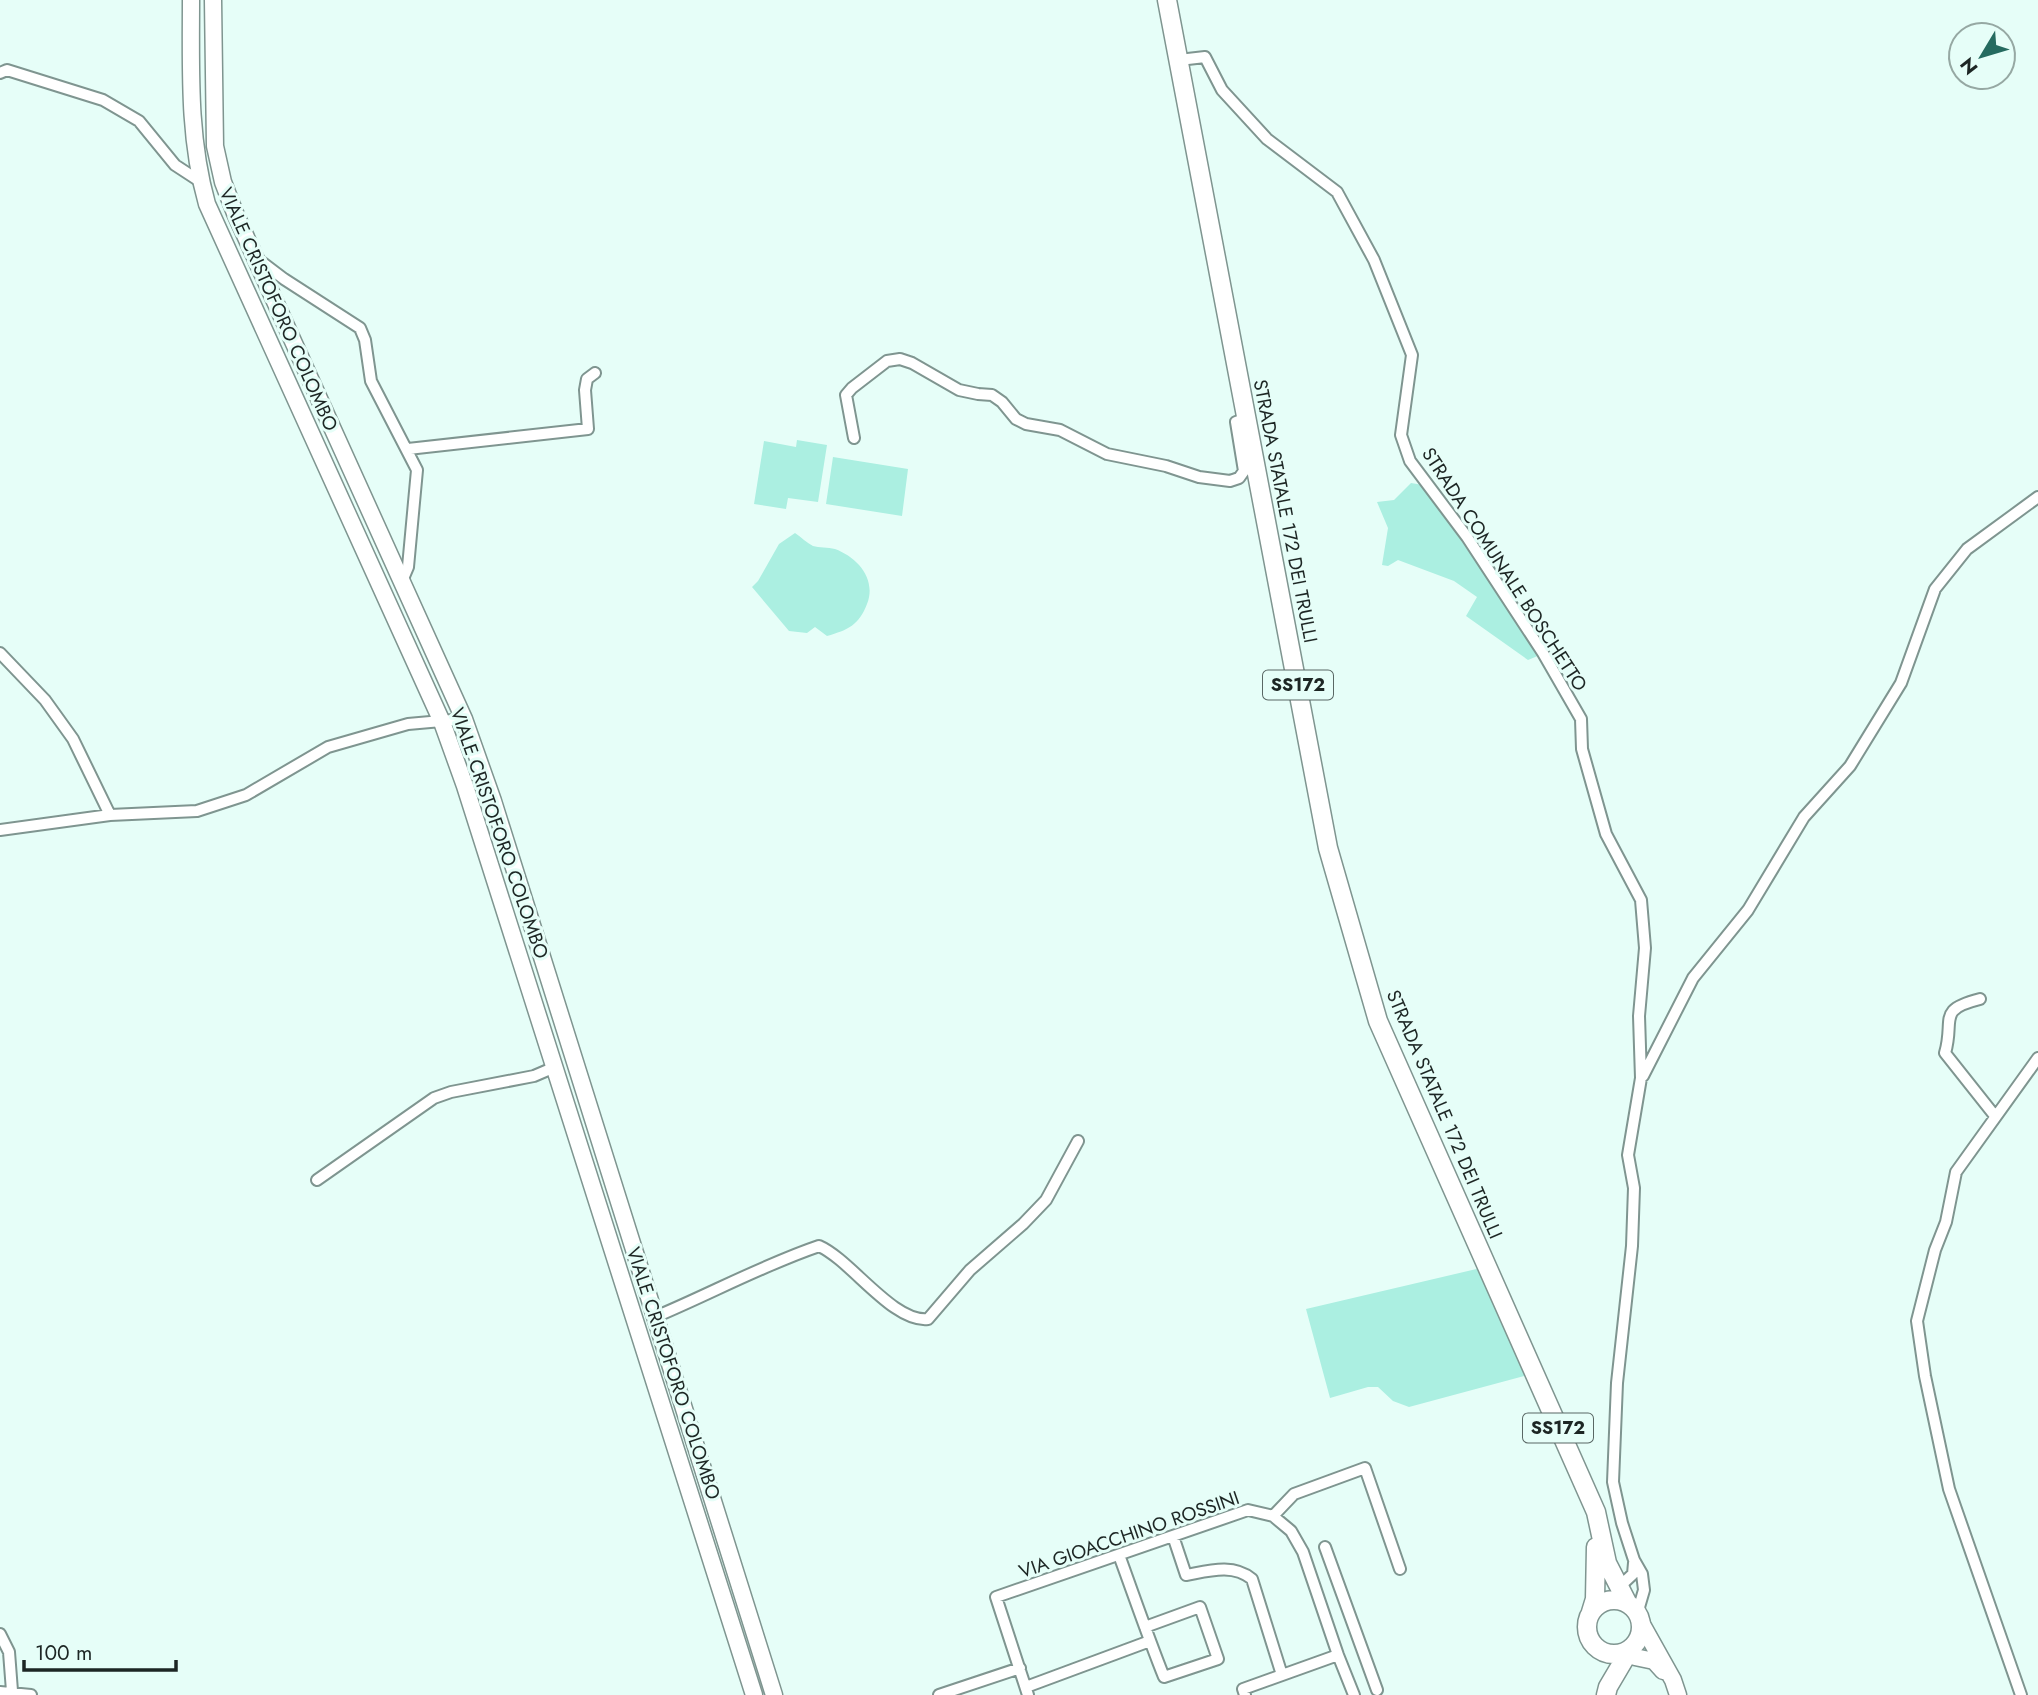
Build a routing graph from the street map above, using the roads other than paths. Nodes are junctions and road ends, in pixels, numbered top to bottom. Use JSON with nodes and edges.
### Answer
{"nodes":[{"id":1,"x":191,"y":0,"type":"edge"},
{"id":2,"x":214,"y":0,"type":"edge"},
{"id":3,"x":1167,"y":0,"type":"edge"},
{"id":4,"x":1179,"y":60,"type":"junction"},
{"id":5,"x":3,"y":72,"type":"edge"},
{"id":6,"x":222,"y":176,"type":"junction"},
{"id":7,"x":201,"y":182,"type":"junction"},
{"id":8,"x":255,"y":258,"type":"junction"},
{"id":9,"x":595,"y":373,"type":"dead end"},
{"id":10,"x":1247,"y":418,"type":"junction"},
{"id":11,"x":854,"y":438,"type":"dead end"},
{"id":12,"x":408,"y":449,"type":"junction"},
{"id":13,"x":2038,"y":497,"type":"edge"},
{"id":14,"x":402,"y":581,"type":"junction"},
{"id":15,"x":0,"y":653,"type":"edge"},
{"id":16,"x":464,"y":719,"type":"junction"},
{"id":17,"x":442,"y":722,"type":"junction"},
{"id":18,"x":110,"y":815,"type":"junction"},
{"id":19,"x":0,"y":830,"type":"edge"},
{"id":20,"x":1980,"y":999,"type":"dead end"},
{"id":21,"x":2038,"y":1058,"type":"edge"},
{"id":22,"x":555,"y":1067,"type":"junction"},
{"id":23,"x":1641,"y":1078,"type":"junction"},
{"id":24,"x":1995,"y":1116,"type":"junction"},
{"id":25,"x":1078,"y":1141,"type":"dead end"},
{"id":26,"x":317,"y":1180,"type":"dead end"},
{"id":27,"x":655,"y":1317,"type":"junction"},
{"id":28,"x":682,"y":1402,"type":"junction"},
{"id":29,"x":663,"y":1408,"type":"junction"},
{"id":30,"x":1596,"y":1513,"type":"junction"},
{"id":31,"x":1273,"y":1516,"type":"junction"},
{"id":32,"x":1173,"y":1536,"type":"junction"},
{"id":33,"x":1325,"y":1547,"type":"dead end"},
{"id":34,"x":1119,"y":1555,"type":"junction"},
{"id":35,"x":1634,"y":1560,"type":"junction"},
{"id":36,"x":1400,"y":1569,"type":"dead end"},
{"id":37,"x":1339,"y":1584,"type":"junction"},
{"id":38,"x":1619,"y":1587,"type":"junction"},
{"id":39,"x":1316,"y":1592,"type":"junction"},
{"id":40,"x":1606,"y":1601,"type":"junction"},
{"id":41,"x":1591,"y":1612,"type":"junction"},
{"id":42,"x":1635,"y":1613,"type":"junction"},
{"id":43,"x":1145,"y":1628,"type":"junction"},
{"id":44,"x":0,"y":1634,"type":"edge"},
{"id":45,"x":1150,"y":1641,"type":"junction"},
{"id":46,"x":1596,"y":1646,"type":"junction"},
{"id":47,"x":1338,"y":1655,"type":"junction"},
{"id":48,"x":1628,"y":1655,"type":"junction"},
{"id":49,"x":1020,"y":1668,"type":"junction"},
{"id":50,"x":1282,"y":1675,"type":"junction"},
{"id":51,"x":1377,"y":1690,"type":"dead end"},
{"id":52,"x":1027,"y":1691,"type":"edge"},
{"id":53,"x":1607,"y":1691,"type":"edge"},
{"id":54,"x":1676,"y":1691,"type":"edge"},
{"id":55,"x":0,"y":1692,"type":"edge"},
{"id":56,"x":12,"y":1692,"type":"junction"},
{"id":57,"x":31,"y":1695,"type":"edge"},
{"id":58,"x":754,"y":1695,"type":"edge"},
{"id":59,"x":774,"y":1695,"type":"edge"},
{"id":60,"x":939,"y":1695,"type":"edge"},
{"id":61,"x":1245,"y":1695,"type":"edge"},
{"id":62,"x":1354,"y":1695,"type":"edge"},
{"id":63,"x":2021,"y":1695,"type":"edge"}],
"edges":[{"from":1,"to":7,"type":"main road","name":"VIALE CRISTOFORO COLOMBO"},
{"from":2,"to":6,"type":"main road","name":"VIALE CRISTOFORO COLOMBO"},
{"from":3,"to":4,"type":"main road","name":"STRADA STATALE 172 DEI TRULLI","number":"SS172"},
{"from":4,"to":10,"type":"main road","name":"STRADA STATALE 172 DEI TRULLI","number":"SS172"},
{"from":4,"to":23,"type":"street","name":"STRADA COMUNALE BOSCHETTO"},
{"from":5,"to":7,"type":"street"},
{"from":6,"to":7,"type":"main road"},
{"from":6,"to":8,"type":"main road","name":"VIALE CRISTOFORO COLOMBO"},
{"from":7,"to":17,"type":"main road","name":"VIALE CRISTOFORO COLOMBO"},
{"from":8,"to":12,"type":"street"},
{"from":8,"to":14,"type":"main road","name":"VIALE CRISTOFORO COLOMBO"},
{"from":9,"to":12,"type":"street"},
{"from":10,"to":11,"type":"street"},
{"from":10,"to":30,"type":"main road","name":"STRADA STATALE 172 DEI TRULLI","number":"SS172"},
{"from":12,"to":14,"type":"street"},
{"from":13,"to":23,"type":"street"},
{"from":14,"to":16,"type":"main road","name":"VIALE CRISTOFORO COLOMBO"},
{"from":15,"to":18,"type":"street"},
{"from":16,"to":17,"type":"street"},
{"from":16,"to":27,"type":"main road","name":"VIALE CRISTOFORO COLOMBO"},
{"from":17,"to":18,"type":"street"},
{"from":17,"to":22,"type":"main road","name":"VIALE CRISTOFORO COLOMBO"},
{"from":18,"to":19,"type":"street"},
{"from":20,"to":24,"type":"street"},
{"from":21,"to":24,"type":"street"},
{"from":22,"to":26,"type":"street"},
{"from":22,"to":29,"type":"main road","name":"VIALE CRISTOFORO COLOMBO"},
{"from":23,"to":35,"type":"street","name":"STRADA COMUNALE BOSCHETTO"},
{"from":24,"to":63,"type":"street"},
{"from":25,"to":27,"type":"street"},
{"from":27,"to":28,"type":"main road","name":"VIALE CRISTOFORO COLOMBO"},
{"from":28,"to":29,"type":"street"},
{"from":28,"to":59,"type":"main road","name":"VIALE CRISTOFORO COLOMBO"},
{"from":29,"to":58,"type":"main road","name":"VIALE CRISTOFORO COLOMBO"},
{"from":30,"to":38,"type":"main road","name":"STRADA STATALE 172 DEI TRULLI","number":"SS172"},
{"from":30,"to":41,"type":"main road"},
{"from":31,"to":32,"type":"street","name":"VIA GIOACCHINO ROSSINI"},
{"from":31,"to":36,"type":"street"},
{"from":31,"to":39,"type":"street"},
{"from":32,"to":34,"type":"street","name":"VIA GIOACCHINO ROSSINI"},
{"from":32,"to":50,"type":"street"},
{"from":33,"to":37,"type":"street"},
{"from":34,"to":43,"type":"street"},
{"from":34,"to":49,"type":"street","name":"VIA GIOACCHINO ROSSINI"},
{"from":35,"to":38,"type":"street"},
{"from":35,"to":42,"type":"street","name":"STRADA COMUNALE BOSCHETTO"},
{"from":37,"to":39,"type":"street"},
{"from":37,"to":51,"type":"street"},
{"from":38,"to":40,"type":"main road"},
{"from":38,"to":42,"type":"main road","name":"STRADA STATALE 172 DEI TRULLI","number":"SS172"},
{"from":39,"to":47,"type":"street"},
{"from":40,"to":41,"type":"main road"},
{"from":40,"to":42,"type":"main road"},
{"from":41,"to":46,"type":"main road"},
{"from":42,"to":48,"type":"main road"},
{"from":42,"to":54,"type":"main road"},
{"from":43,"to":45,"type":"street"},
{"from":43,"to":45,"type":"street"},
{"from":44,"to":56,"type":"street"},
{"from":45,"to":52,"type":"street"},
{"from":46,"to":48,"type":"main road"},
{"from":46,"to":53,"type":"main road"},
{"from":47,"to":50,"type":"street"},
{"from":47,"to":62,"type":"street"},
{"from":48,"to":53,"type":"main road"},
{"from":48,"to":54,"type":"main road"},
{"from":49,"to":52,"type":"street"},
{"from":49,"to":60,"type":"street"},
{"from":50,"to":61,"type":"street"},
{"from":55,"to":56,"type":"street"},
{"from":56,"to":57,"type":"street"}]}
